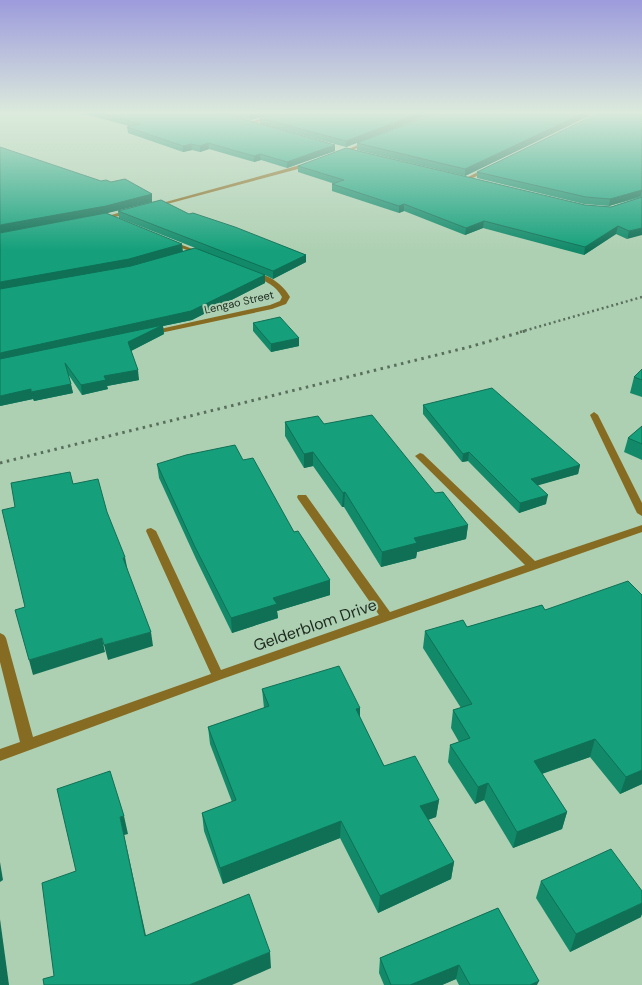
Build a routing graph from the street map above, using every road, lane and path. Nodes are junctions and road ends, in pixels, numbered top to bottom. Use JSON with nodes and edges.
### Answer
{"nodes":[{"id":1,"x":317,"y":162,"type":"edge"},
{"id":2,"x":494,"y":166,"type":"edge"},
{"id":3,"x":458,"y":177,"type":"edge"},
{"id":4,"x":467,"y":179,"type":"junction"},
{"id":5,"x":476,"y":181,"type":"edge"},
{"id":6,"x":147,"y":207,"type":"edge"},
{"id":7,"x":137,"y":210,"type":"edge"},
{"id":8,"x":108,"y":217,"type":"junction"},
{"id":9,"x":91,"y":221,"type":"edge"},
{"id":10,"x":118,"y":222,"type":"edge"},
{"id":11,"x":160,"y":238,"type":"edge"},
{"id":12,"x":197,"y":252,"type":"junction"},
{"id":13,"x":188,"y":255,"type":"edge"},
{"id":14,"x":214,"y":259,"type":"edge"},
{"id":15,"x":249,"y":272,"type":"edge"},
{"id":16,"x":145,"y":334,"type":"edge"},
{"id":17,"x":594,"y":414,"type":"dead end"},
{"id":18,"x":420,"y":456,"type":"dead end"},
{"id":19,"x":302,"y":497,"type":"dead end"},
{"id":20,"x":642,"y":512,"type":"edge"},
{"id":21,"x":642,"y":528,"type":"edge"},
{"id":22,"x":151,"y":531,"type":"dead end"},
{"id":23,"x":532,"y":566,"type":"junction"},
{"id":24,"x":387,"y":617,"type":"junction"},
{"id":25,"x":0,"y":638,"type":"edge"},
{"id":26,"x":218,"y":676,"type":"junction"},
{"id":27,"x":28,"y":745,"type":"junction"},
{"id":28,"x":0,"y":755,"type":"edge"}],
"edges":[{"from":1,"to":6,"type":"street"},
{"from":2,"to":4,"type":"street"},
{"from":3,"to":4,"type":"street"},
{"from":4,"to":5,"type":"street"},
{"from":7,"to":8,"type":"street"},
{"from":8,"to":9,"type":"street"},
{"from":8,"to":10,"type":"street"},
{"from":11,"to":12,"type":"street"},
{"from":12,"to":13,"type":"street"},
{"from":12,"to":14,"type":"street"},
{"from":15,"to":16,"type":"street","name":"Lengao Street"},
{"from":17,"to":20,"type":"street"},
{"from":18,"to":23,"type":"street"},
{"from":19,"to":24,"type":"street"},
{"from":21,"to":23,"type":"street","name":"Gelderblom Drive"},
{"from":22,"to":26,"type":"street"},
{"from":23,"to":24,"type":"street","name":"Gelderblom Drive"},
{"from":24,"to":26,"type":"street","name":"Gelderblom Drive"},
{"from":25,"to":27,"type":"street"},
{"from":26,"to":27,"type":"street","name":"Gelderblom Drive"},
{"from":27,"to":28,"type":"street","name":"Gelderblom Drive"}]}
